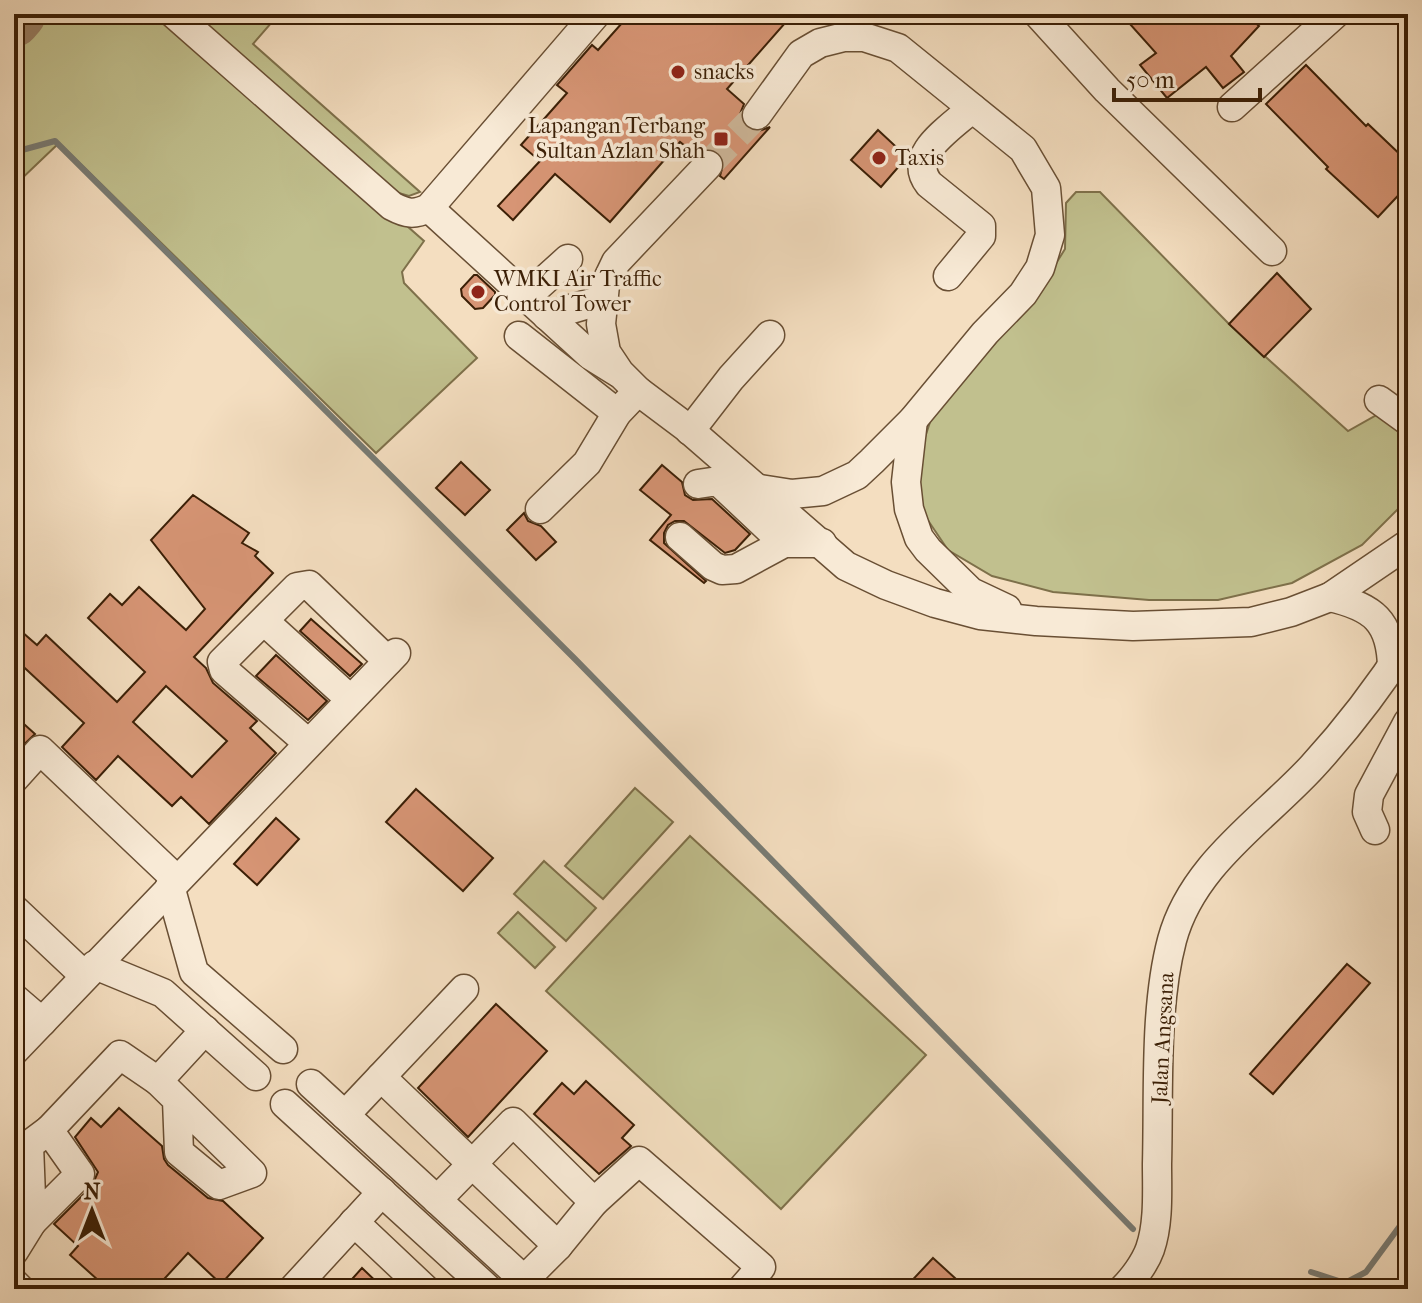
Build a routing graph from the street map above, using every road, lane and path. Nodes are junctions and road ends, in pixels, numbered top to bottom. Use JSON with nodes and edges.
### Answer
{"nodes":[{"id":1,"x":174,"y":14,"type":"edge"},
{"id":2,"x":596,"y":14,"type":"edge"},
{"id":3,"x":1038,"y":14,"type":"edge"},
{"id":4,"x":1335,"y":14,"type":"edge"},
{"id":5,"x":1232,"y":107,"type":"dead end"},
{"id":6,"x":972,"y":108,"type":"junction"},
{"id":7,"x":764,"y":112,"type":"tunnel mouth"},
{"id":8,"x":715,"y":172,"type":"tunnel mouth"},
{"id":9,"x":429,"y":208,"type":"junction"},
{"id":10,"x":1272,"y":251,"type":"dead end"},
{"id":11,"x":568,"y":259,"type":"dead end"},
{"id":12,"x":948,"y":276,"type":"dead end"},
{"id":13,"x":527,"y":296,"type":"junction"},
{"id":14,"x":602,"y":300,"type":"junction"},
{"id":15,"x":547,"y":316,"type":"junction"},
{"id":16,"x":770,"y":335,"type":"dead end"},
{"id":17,"x":519,"y":336,"type":"dead end"},
{"id":18,"x":629,"y":382,"type":"junction"},
{"id":19,"x":1379,"y":400,"type":"dead end"},
{"id":20,"x":617,"y":413,"type":"junction"},
{"id":21,"x":913,"y":420,"type":"junction"},
{"id":22,"x":1408,"y":421,"type":"edge"},
{"id":23,"x":690,"y":431,"type":"junction"},
{"id":24,"x":698,"y":484,"type":"dead end"},
{"id":25,"x":760,"y":489,"type":"junction"},
{"id":26,"x":540,"y":509,"type":"dead end"},
{"id":27,"x":680,"y":537,"type":"dead end"},
{"id":28,"x":784,"y":543,"type":"junction"},
{"id":29,"x":822,"y":543,"type":"junction"},
{"id":30,"x":1408,"y":544,"type":"edge"},
{"id":31,"x":1330,"y":597,"type":"junction"},
{"id":32,"x":264,"y":621,"type":"junction"},
{"id":33,"x":1036,"y":621,"type":"junction"},
{"id":34,"x":1408,"y":642,"type":"edge"},
{"id":35,"x":1392,"y":667,"type":"junction"},
{"id":36,"x":350,"y":699,"type":"junction"},
{"id":37,"x":1408,"y":722,"type":"edge"},
{"id":38,"x":308,"y":743,"type":"junction"},
{"id":39,"x":14,"y":779,"type":"edge"},
{"id":40,"x":1375,"y":830,"type":"dead end"},
{"id":41,"x":173,"y":883,"type":"junction"},
{"id":42,"x":14,"y":909,"type":"edge"},
{"id":43,"x":90,"y":970,"type":"junction"},
{"id":44,"x":464,"y":989,"type":"dead end"},
{"id":45,"x":14,"y":998,"type":"edge"},
{"id":46,"x":42,"y":1022,"type":"junction"},
{"id":47,"x":205,"y":1030,"type":"junction"},
{"id":48,"x":283,"y":1049,"type":"junction"},
{"id":49,"x":14,"y":1051,"type":"edge"},
{"id":50,"x":256,"y":1076,"type":"junction"},
{"id":51,"x":381,"y":1077,"type":"junction"},
{"id":52,"x":311,"y":1084,"type":"junction"},
{"id":53,"x":167,"y":1090,"type":"junction"},
{"id":54,"x":285,"y":1104,"type":"junction"},
{"id":55,"x":345,"y":1115,"type":"junction"},
{"id":56,"x":49,"y":1130,"type":"junction"},
{"id":57,"x":471,"y":1164,"type":"junction"},
{"id":58,"x":252,"y":1173,"type":"dead end"},
{"id":59,"x":382,"y":1192,"type":"junction"},
{"id":60,"x":437,"y":1200,"type":"junction"},
{"id":61,"x":594,"y":1202,"type":"junction"},
{"id":62,"x":32,"y":1222,"type":"junction"},
{"id":63,"x":354,"y":1222,"type":"junction"},
{"id":64,"x":558,"y":1246,"type":"junction"},
{"id":65,"x":14,"y":1251,"type":"edge"},
{"id":66,"x":14,"y":1283,"type":"edge"},
{"id":67,"x":529,"y":1284,"type":"edge"},
{"id":68,"x":20,"y":1289,"type":"edge"},
{"id":69,"x":293,"y":1289,"type":"edge"},
{"id":70,"x":425,"y":1289,"type":"edge"},
{"id":71,"x":488,"y":1289,"type":"edge"},
{"id":72,"x":742,"y":1289,"type":"edge"},
{"id":73,"x":1123,"y":1289,"type":"edge"}],
"edges":[{"from":1,"to":9,"type":"street"},
{"from":2,"to":9,"type":"street"},
{"from":3,"to":10,"type":"street"},
{"from":4,"to":5,"type":"street"},
{"from":6,"to":7,"type":"street"},
{"from":6,"to":12,"type":"street"},
{"from":6,"to":21,"type":"street"},
{"from":8,"to":14,"type":"street"},
{"from":9,"to":13,"type":"street"},
{"from":11,"to":13,"type":"street"},
{"from":13,"to":15,"type":"street"},
{"from":14,"to":15,"type":"street"},
{"from":14,"to":18,"type":"street"},
{"from":15,"to":18,"type":"street"},
{"from":16,"to":23,"type":"street"},
{"from":17,"to":20,"type":"street"},
{"from":18,"to":20,"type":"street"},
{"from":18,"to":23,"type":"street"},
{"from":19,"to":22,"type":"street"},
{"from":20,"to":26,"type":"street"},
{"from":21,"to":25,"type":"street"},
{"from":21,"to":33,"type":"street"},
{"from":23,"to":25,"type":"street"},
{"from":24,"to":28,"type":"street"},
{"from":25,"to":29,"type":"street"},
{"from":27,"to":28,"type":"street"},
{"from":28,"to":29,"type":"street"},
{"from":29,"to":33,"type":"street"},
{"from":30,"to":31,"type":"street"},
{"from":31,"to":33,"type":"street"},
{"from":31,"to":35,"type":"street"},
{"from":32,"to":36,"type":"street"},
{"from":32,"to":36,"type":"street"},
{"from":32,"to":38,"type":"street"},
{"from":34,"to":35,"type":"street","name":"Jalan Angsana"},
{"from":35,"to":73,"type":"street","name":"Jalan Angsana"},
{"from":36,"to":38,"type":"street"},
{"from":37,"to":40,"type":"street"},
{"from":38,"to":41,"type":"street"},
{"from":39,"to":41,"type":"street"},
{"from":41,"to":43,"type":"street"},
{"from":41,"to":48,"type":"street"},
{"from":42,"to":43,"type":"street"},
{"from":43,"to":46,"type":"street"},
{"from":43,"to":47,"type":"street"},
{"from":44,"to":51,"type":"street"},
{"from":45,"to":46,"type":"street"},
{"from":46,"to":49,"type":"street"},
{"from":47,"to":50,"type":"street"},
{"from":47,"to":53,"type":"street"},
{"from":48,"to":50,"type":"street"},
{"from":48,"to":52,"type":"street"},
{"from":50,"to":54,"type":"street"},
{"from":51,"to":55,"type":"street"},
{"from":51,"to":57,"type":"street"},
{"from":52,"to":54,"type":"street"},
{"from":52,"to":55,"type":"street"},
{"from":53,"to":56,"type":"street"},
{"from":53,"to":58,"type":"street"},
{"from":54,"to":59,"type":"street"},
{"from":55,"to":60,"type":"street"},
{"from":56,"to":62,"type":"street"},
{"from":56,"to":62,"type":"street"},
{"from":57,"to":60,"type":"street"},
{"from":57,"to":61,"type":"street"},
{"from":57,"to":64,"type":"street"},
{"from":59,"to":63,"type":"street"},
{"from":59,"to":71,"type":"street"},
{"from":60,"to":67,"type":"street"},
{"from":61,"to":64,"type":"street"},
{"from":61,"to":72,"type":"street"},
{"from":62,"to":65,"type":"street"},
{"from":63,"to":69,"type":"street"},
{"from":63,"to":70,"type":"street"},
{"from":64,"to":67,"type":"street"},
{"from":66,"to":68,"type":"street"}]}
